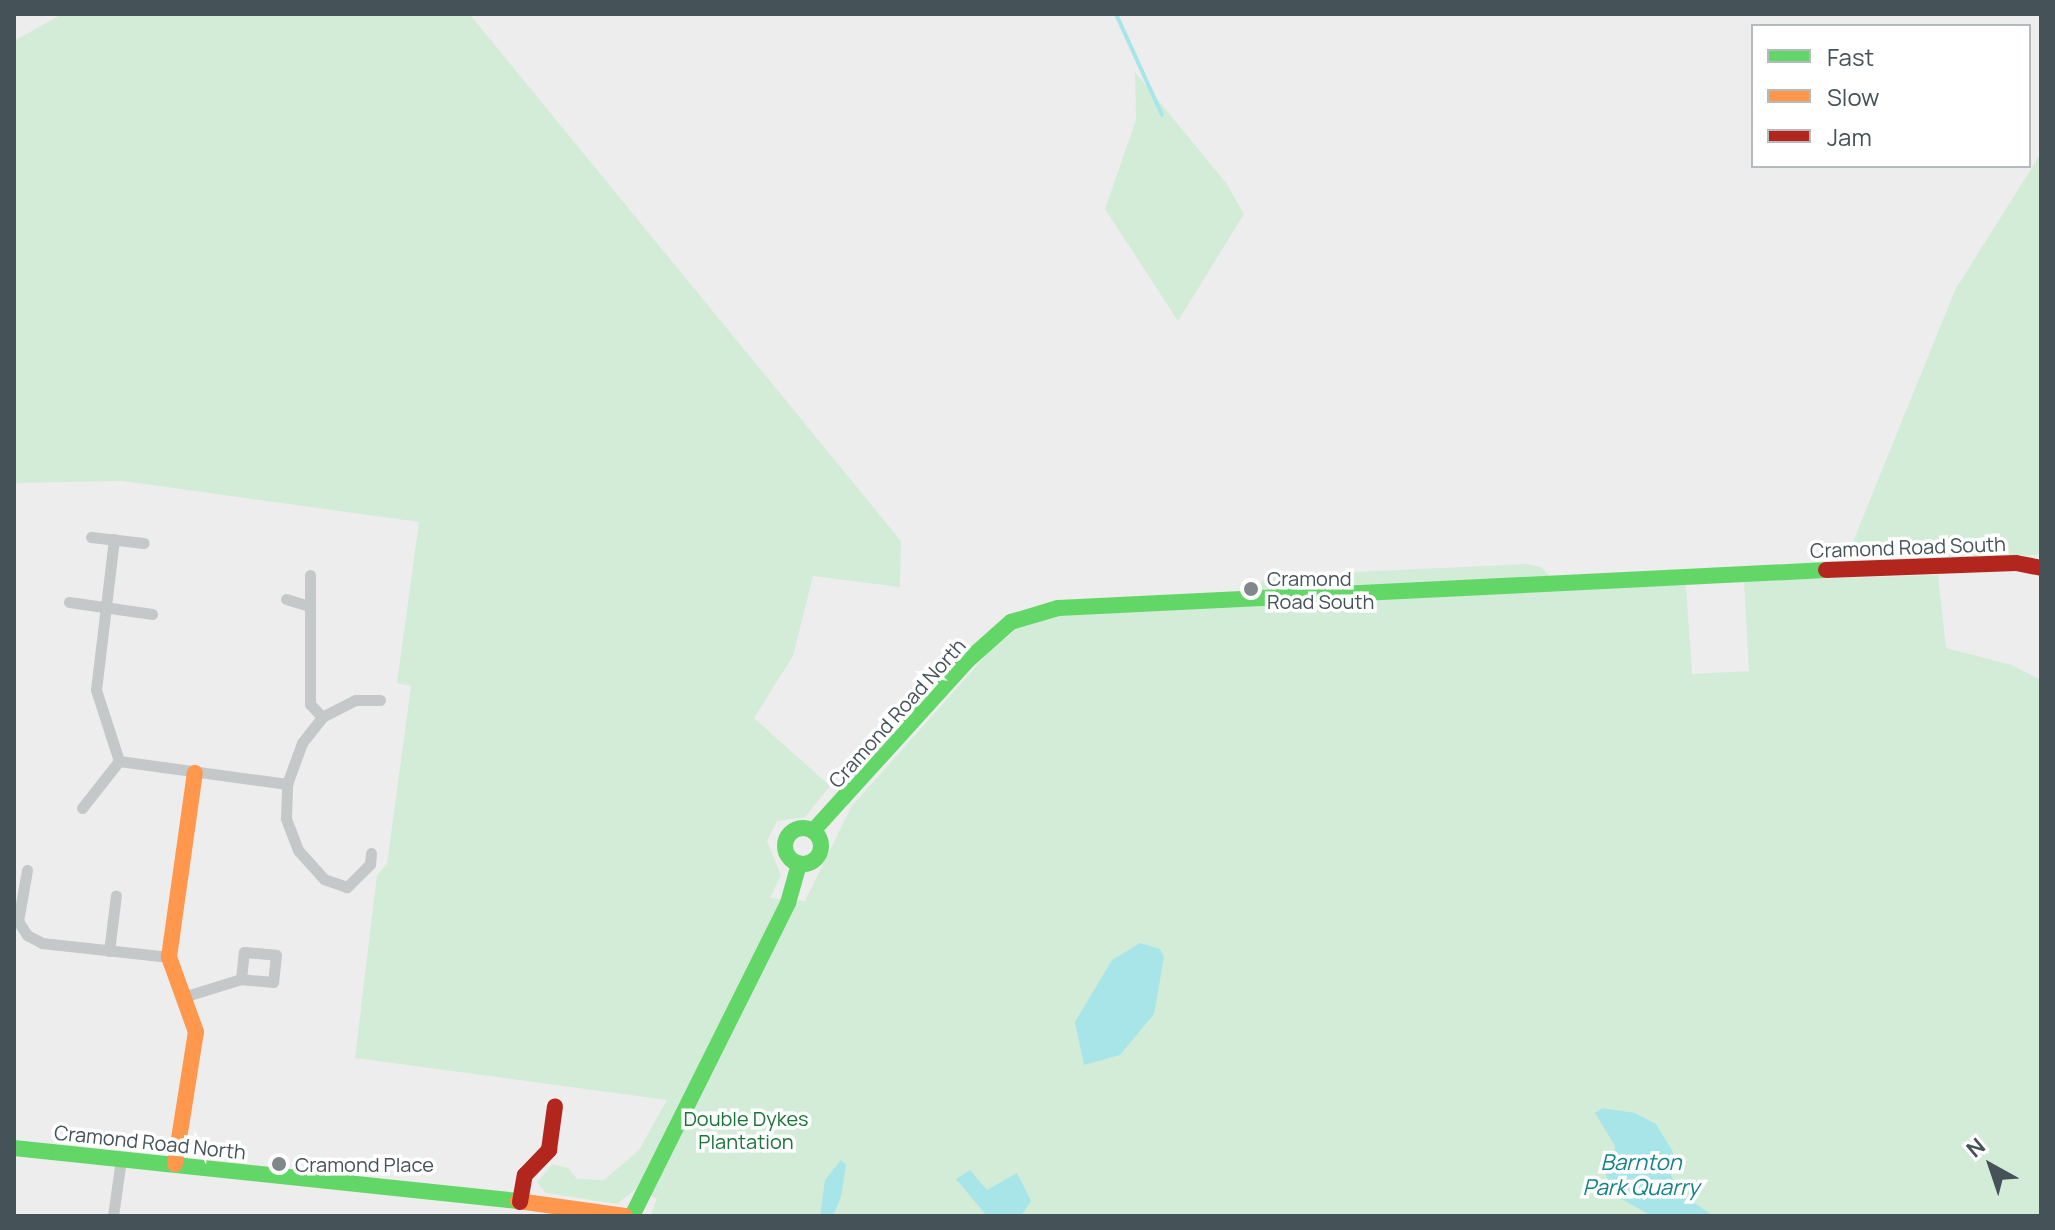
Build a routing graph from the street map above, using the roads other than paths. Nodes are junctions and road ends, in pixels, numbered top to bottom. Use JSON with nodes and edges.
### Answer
{"nodes":[{"id":1,"x":91,"y":537,"type":"dead end"},
{"id":2,"x":114,"y":539,"type":"junction"},
{"id":3,"x":144,"y":543,"type":"dead end"},
{"id":4,"x":2041,"y":568,"type":"edge"},
{"id":5,"x":310,"y":575,"type":"dead end"},
{"id":6,"x":286,"y":599,"type":"dead end"},
{"id":7,"x":69,"y":602,"type":"dead end"},
{"id":8,"x":309,"y":606,"type":"junction"},
{"id":9,"x":105,"y":608,"type":"junction"},
{"id":10,"x":152,"y":614,"type":"dead end"},
{"id":11,"x":1011,"y":622,"type":"joint"},
{"id":12,"x":380,"y":700,"type":"dead end"},
{"id":13,"x":322,"y":717,"type":"junction"},
{"id":14,"x":119,"y":761,"type":"junction"},
{"id":15,"x":195,"y":773,"type":"junction"},
{"id":16,"x":287,"y":784,"type":"junction"},
{"id":17,"x":82,"y":808,"type":"dead end"},
{"id":18,"x":813,"y":831,"type":"junction"},
{"id":19,"x":371,"y":853,"type":"dead end"},
{"id":20,"x":799,"y":864,"type":"junction"},
{"id":21,"x":27,"y":870,"type":"dead end"},
{"id":22,"x":116,"y":895,"type":"dead end"},
{"id":23,"x":109,"y":951,"type":"junction"},
{"id":24,"x":169,"y":957,"type":"junction"},
{"id":25,"x":241,"y":979,"type":"dead end"},
{"id":26,"x":183,"y":997,"type":"junction"},
{"id":27,"x":555,"y":1106,"type":"dead end"},
{"id":28,"x":14,"y":1148,"type":"edge"},
{"id":29,"x":121,"y":1159,"type":"junction"},
{"id":30,"x":175,"y":1164,"type":"junction"},
{"id":31,"x":520,"y":1202,"type":"junction"},
{"id":32,"x":113,"y":1216,"type":"edge"},
{"id":33,"x":625,"y":1216,"type":"edge"},
{"id":34,"x":632,"y":1216,"type":"edge"}],
"edges":[{"from":1,"to":2,"type":"street"},
{"from":2,"to":3,"type":"street"},
{"from":2,"to":9,"type":"street"},
{"from":4,"to":11,"type":"street","name":"Cramond Road South"},
{"from":5,"to":8,"type":"street"},
{"from":6,"to":8,"type":"street"},
{"from":7,"to":9,"type":"street"},
{"from":8,"to":13,"type":"street"},
{"from":9,"to":10,"type":"street"},
{"from":9,"to":14,"type":"street"},
{"from":11,"to":18,"type":"street","name":"Cramond Road North"},
{"from":12,"to":13,"type":"street"},
{"from":13,"to":16,"type":"street"},
{"from":14,"to":15,"type":"street"},
{"from":14,"to":17,"type":"street"},
{"from":15,"to":16,"type":"street"},
{"from":15,"to":24,"type":"street"},
{"from":16,"to":19,"type":"street"},
{"from":18,"to":20,"type":"street"},
{"from":18,"to":20,"type":"street"},
{"from":20,"to":34,"type":"street"},
{"from":21,"to":23,"type":"street"},
{"from":22,"to":23,"type":"street"},
{"from":23,"to":24,"type":"street"},
{"from":24,"to":26,"type":"street"},
{"from":25,"to":26,"type":"street"},
{"from":26,"to":30,"type":"street"},
{"from":27,"to":31,"type":"street"},
{"from":28,"to":29,"type":"street","name":"Cramond Road North"},
{"from":29,"to":30,"type":"street","name":"Cramond Road North"},
{"from":29,"to":32,"type":"street"},
{"from":30,"to":31,"type":"street","name":"Cramond Road North"},
{"from":31,"to":33,"type":"street","name":"Cramond Road North"}]}
